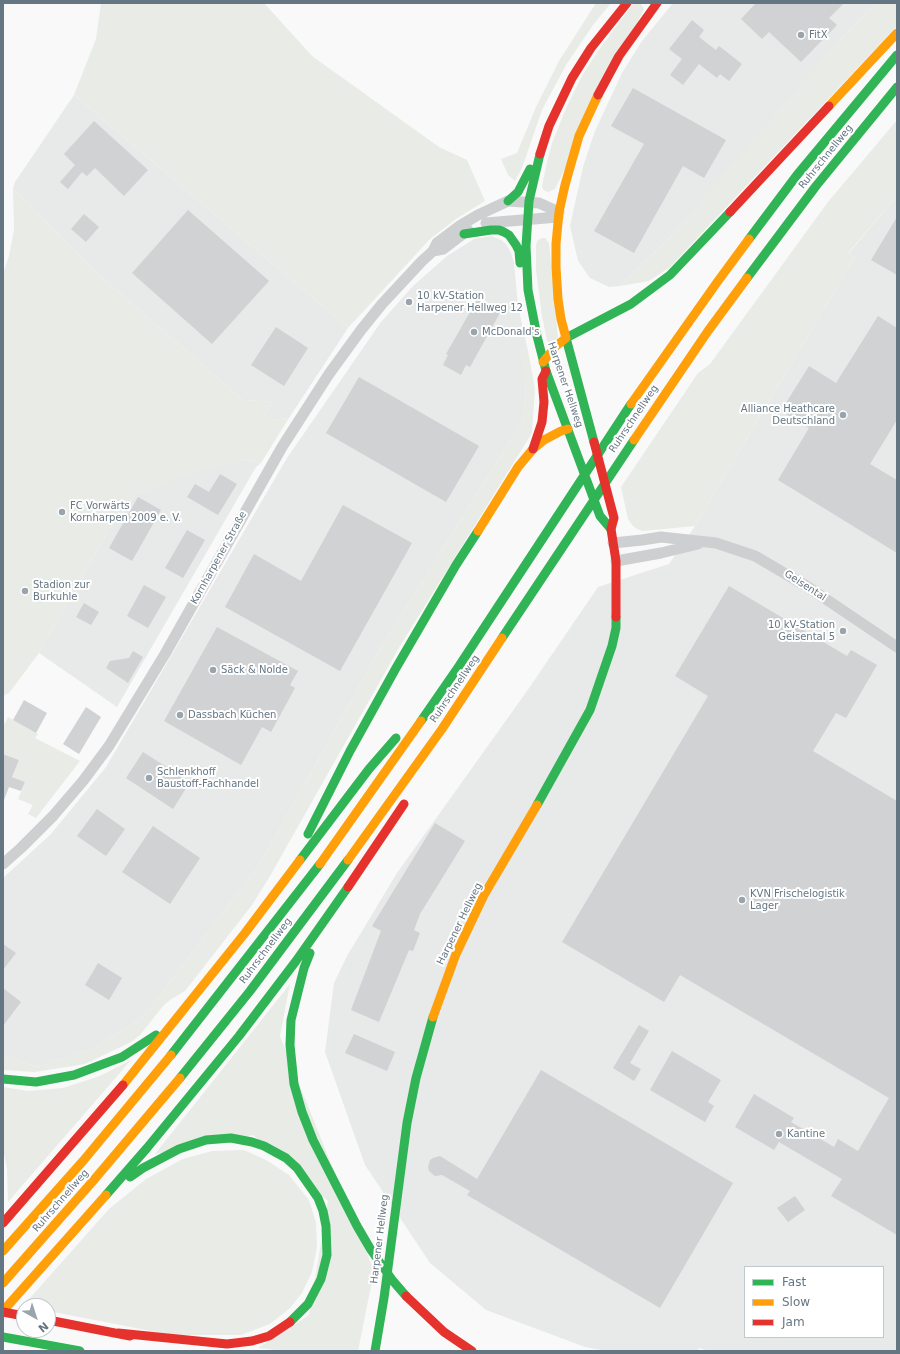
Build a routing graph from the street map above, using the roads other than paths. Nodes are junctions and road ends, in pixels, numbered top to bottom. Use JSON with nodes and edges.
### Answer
{"nodes":[{"id":1,"x":627,"y":3,"type":"edge"},
{"id":2,"x":657,"y":3,"type":"edge"},
{"id":3,"x":897,"y":33,"type":"edge"},
{"id":4,"x":897,"y":55,"type":"edge"},
{"id":5,"x":897,"y":87,"type":"edge"},
{"id":6,"x":538,"y":160,"type":"junction"},
{"id":7,"x":508,"y":201,"type":"junction"},
{"id":8,"x":529,"y":202,"type":"junction"},
{"id":9,"x":558,"y":214,"type":"junction"},
{"id":10,"x":528,"y":219,"type":"junction"},
{"id":11,"x":464,"y":234,"type":"junction"},
{"id":12,"x":433,"y":251,"type":"junction"},
{"id":13,"x":528,"y":290,"type":"junction"},
{"id":14,"x":566,"y":338,"type":"junction"},
{"id":15,"x":544,"y":362,"type":"junction"},
{"id":16,"x":546,"y":372,"type":"junction"},
{"id":17,"x":568,"y":429,"type":"junction"},
{"id":18,"x":594,"y":442,"type":"junction"},
{"id":19,"x":533,"y":449,"type":"junction"},
{"id":20,"x":611,"y":529,"type":"junction"},
{"id":21,"x":704,"y":542,"type":"junction"},
{"id":22,"x":613,"y":543,"type":"junction"},
{"id":23,"x":616,"y":562,"type":"junction"},
{"id":24,"x":897,"y":647,"type":"edge"},
{"id":25,"x":459,"y":666,"type":"junction"},
{"id":26,"x":442,"y":729,"type":"junction"},
{"id":27,"x":419,"y":778,"type":"dead end"},
{"id":28,"x":408,"y":799,"type":"dead end"},
{"id":29,"x":3,"y":864,"type":"edge"},
{"id":30,"x":282,"y":884,"type":"junction"},
{"id":31,"x":332,"y":911,"type":"junction"},
{"id":32,"x":181,"y":1013,"type":"junction"},
{"id":33,"x":3,"y":1079,"type":"edge"},
{"id":34,"x":90,"y":1213,"type":"junction"},
{"id":35,"x":3,"y":1223,"type":"edge"},
{"id":36,"x":3,"y":1251,"type":"edge"},
{"id":37,"x":3,"y":1283,"type":"edge"},
{"id":38,"x":3,"y":1311,"type":"edge"},
{"id":39,"x":16,"y":1314,"type":"edge"},
{"id":40,"x":56,"y":1322,"type":"edge"},
{"id":41,"x":118,"y":1334,"type":"junction"},
{"id":42,"x":3,"y":1337,"type":"edge"},
{"id":43,"x":80,"y":1351,"type":"edge"},
{"id":44,"x":209,"y":1351,"type":"edge"},
{"id":45,"x":375,"y":1351,"type":"edge"},
{"id":46,"x":472,"y":1351,"type":"edge"}],
"edges":[{"from":1,"to":6,"type":"main road","name":"Harpener Hellweg"},
{"from":2,"to":9,"type":"main road","name":"Harpener Hellweg"},
{"from":3,"to":14,"type":"main road"},
{"from":4,"to":25,"type":"main road","name":"Ruhrschnellweg"},
{"from":5,"to":26,"type":"main road","name":"Ruhrschnellweg"},
{"from":6,"to":7,"type":"main road"},
{"from":6,"to":8,"type":"main road","name":"Harpener Hellweg"},
{"from":7,"to":8,"type":"street","name":"Kornharpener Straße"},
{"from":7,"to":12,"type":"street","name":"Kornharpener Straße"},
{"from":8,"to":9,"type":"street","name":"Kornharpener Straße"},
{"from":8,"to":10,"type":"main road","name":"Harpener Hellweg"},
{"from":9,"to":10,"type":"street","name":"Kornharpener Straße"},
{"from":9,"to":14,"type":"main road","name":"Harpener Hellweg"},
{"from":10,"to":11,"type":"street","name":"Kornharpener Straße"},
{"from":10,"to":13,"type":"main road","name":"Harpener Hellweg"},
{"from":11,"to":12,"type":"street","name":"Kornharpener Straße"},
{"from":11,"to":13,"type":"main road"},
{"from":12,"to":29,"type":"street","name":"Kornharpener Straße"},
{"from":13,"to":15,"type":"main road","name":"Harpener Hellweg"},
{"from":14,"to":15,"type":"main road"},
{"from":14,"to":18,"type":"main road","name":"Harpener Hellweg"},
{"from":15,"to":16,"type":"main road","name":"Harpener Hellweg"},
{"from":16,"to":17,"type":"main road","name":"Harpener Hellweg"},
{"from":16,"to":19,"type":"main road"},
{"from":17,"to":18,"type":"main road"},
{"from":17,"to":19,"type":"main road"},
{"from":17,"to":20,"type":"main road","name":"Harpener Hellweg"},
{"from":18,"to":20,"type":"main road","name":"Harpener Hellweg"},
{"from":19,"to":30,"type":"main road"},
{"from":20,"to":22,"type":"main road","name":"Harpener Hellweg"},
{"from":21,"to":22,"type":"street","name":"Geisental"},
{"from":21,"to":23,"type":"street","name":"Geisental"},
{"from":21,"to":24,"type":"street","name":"Geisental"},
{"from":22,"to":23,"type":"main road","name":"Harpener Hellweg"},
{"from":23,"to":45,"type":"main road","name":"Harpener Hellweg"},
{"from":25,"to":30,"type":"main road"},
{"from":25,"to":36,"type":"main road","name":"Ruhrschnellweg"},
{"from":26,"to":27,"type":"main road"},
{"from":26,"to":37,"type":"main road","name":"Ruhrschnellweg"},
{"from":28,"to":31,"type":"main road"},
{"from":30,"to":32,"type":"main road"},
{"from":31,"to":34,"type":"main road"},
{"from":31,"to":46,"type":"main road"},
{"from":32,"to":33,"type":"main road"},
{"from":32,"to":35,"type":"main road"},
{"from":34,"to":38,"type":"main road"},
{"from":34,"to":41,"type":"main road"},
{"from":38,"to":39,"type":"main road"},
{"from":40,"to":41,"type":"main road"},
{"from":41,"to":44,"type":"main road"},
{"from":42,"to":43,"type":"main road"}]}
